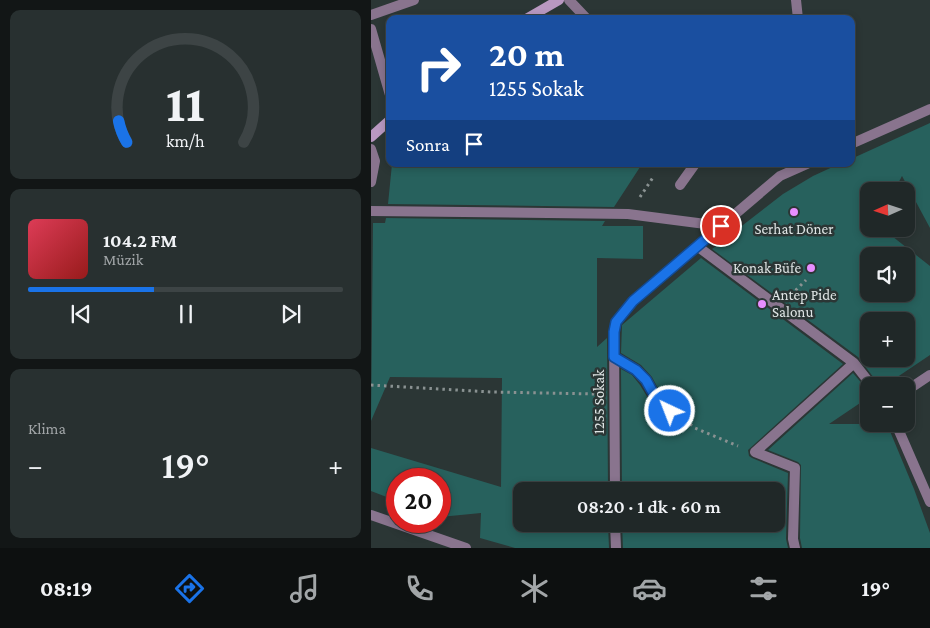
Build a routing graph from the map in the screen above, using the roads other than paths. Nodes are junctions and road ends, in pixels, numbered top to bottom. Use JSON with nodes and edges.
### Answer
{"nodes":[{"id":1,"x":414,"y":0,"type":"edge"},
{"id":2,"x":559,"y":0,"type":"edge"},
{"id":3,"x":569,"y":0,"type":"edge"},
{"id":4,"x":796,"y":0,"type":"edge"},
{"id":5,"x":371,"y":15,"type":"edge"},
{"id":6,"x":533,"y":15,"type":"edge"},
{"id":7,"x":583,"y":15,"type":"edge"},
{"id":8,"x":798,"y":15,"type":"edge"},
{"id":9,"x":371,"y":29,"type":"edge"},
{"id":10,"x":386,"y":81,"type":"edge"},
{"id":11,"x":930,"y":110,"type":"edge"},
{"id":12,"x":386,"y":124,"type":"edge"},
{"id":13,"x":371,"y":137,"type":"edge"},
{"id":14,"x":855,"y":142,"type":"edge"},
{"id":15,"x":371,"y":149,"type":"edge"},
{"id":16,"x":693,"y":167,"type":"edge"},
{"id":17,"x":800,"y":167,"type":"edge"},
{"id":18,"x":371,"y":182,"type":"edge"},
{"id":19,"x":680,"y":185,"type":"dead end"},
{"id":20,"x":371,"y":211,"type":"edge"},
{"id":21,"x":721,"y":226,"type":"junction"},
{"id":22,"x":697,"y":246,"type":"junction"},
{"id":23,"x":614,"y":357,"type":"junction"},
{"id":24,"x":854,"y":363,"type":"junction"},
{"id":25,"x":930,"y":375,"type":"edge"},
{"id":26,"x":865,"y":377,"type":"edge"},
{"id":27,"x":915,"y":385,"type":"edge"},
{"id":28,"x":675,"y":413,"type":"road end"},
{"id":29,"x":899,"y":432,"type":"edge"},
{"id":30,"x":615,"y":482,"type":"edge"},
{"id":31,"x":930,"y":502,"type":"edge"},
{"id":32,"x":371,"y":515,"type":"edge"},
{"id":33,"x":615,"y":532,"type":"edge"},
{"id":34,"x":466,"y":548,"type":"edge"},
{"id":35,"x":615,"y":548,"type":"edge"},
{"id":36,"x":795,"y":548,"type":"edge"}],
"edges":[{"from":1,"to":5,"type":"street"},
{"from":2,"to":6,"type":"street"},
{"from":3,"to":7,"type":"street"},
{"from":4,"to":8,"type":"street"},
{"from":9,"to":10,"type":"street"},
{"from":11,"to":14,"type":"street"},
{"from":12,"to":13,"type":"street"},
{"from":15,"to":18,"type":"street"},
{"from":16,"to":19,"type":"street"},
{"from":17,"to":21,"type":"street","name":"1255 Sokak"},
{"from":20,"to":21,"type":"street"},
{"from":21,"to":22,"type":"street","name":"1255 Sokak"},
{"from":22,"to":23,"type":"street","name":"1255 Sokak"},
{"from":22,"to":24,"type":"street"},
{"from":23,"to":28,"type":"street"},
{"from":23,"to":30,"type":"street","name":"1255 Sokak"},
{"from":24,"to":26,"type":"street"},
{"from":24,"to":36,"type":"street"},
{"from":25,"to":27,"type":"street"},
{"from":29,"to":31,"type":"street"},
{"from":32,"to":34,"type":"street"},
{"from":33,"to":35,"type":"street"}]}
